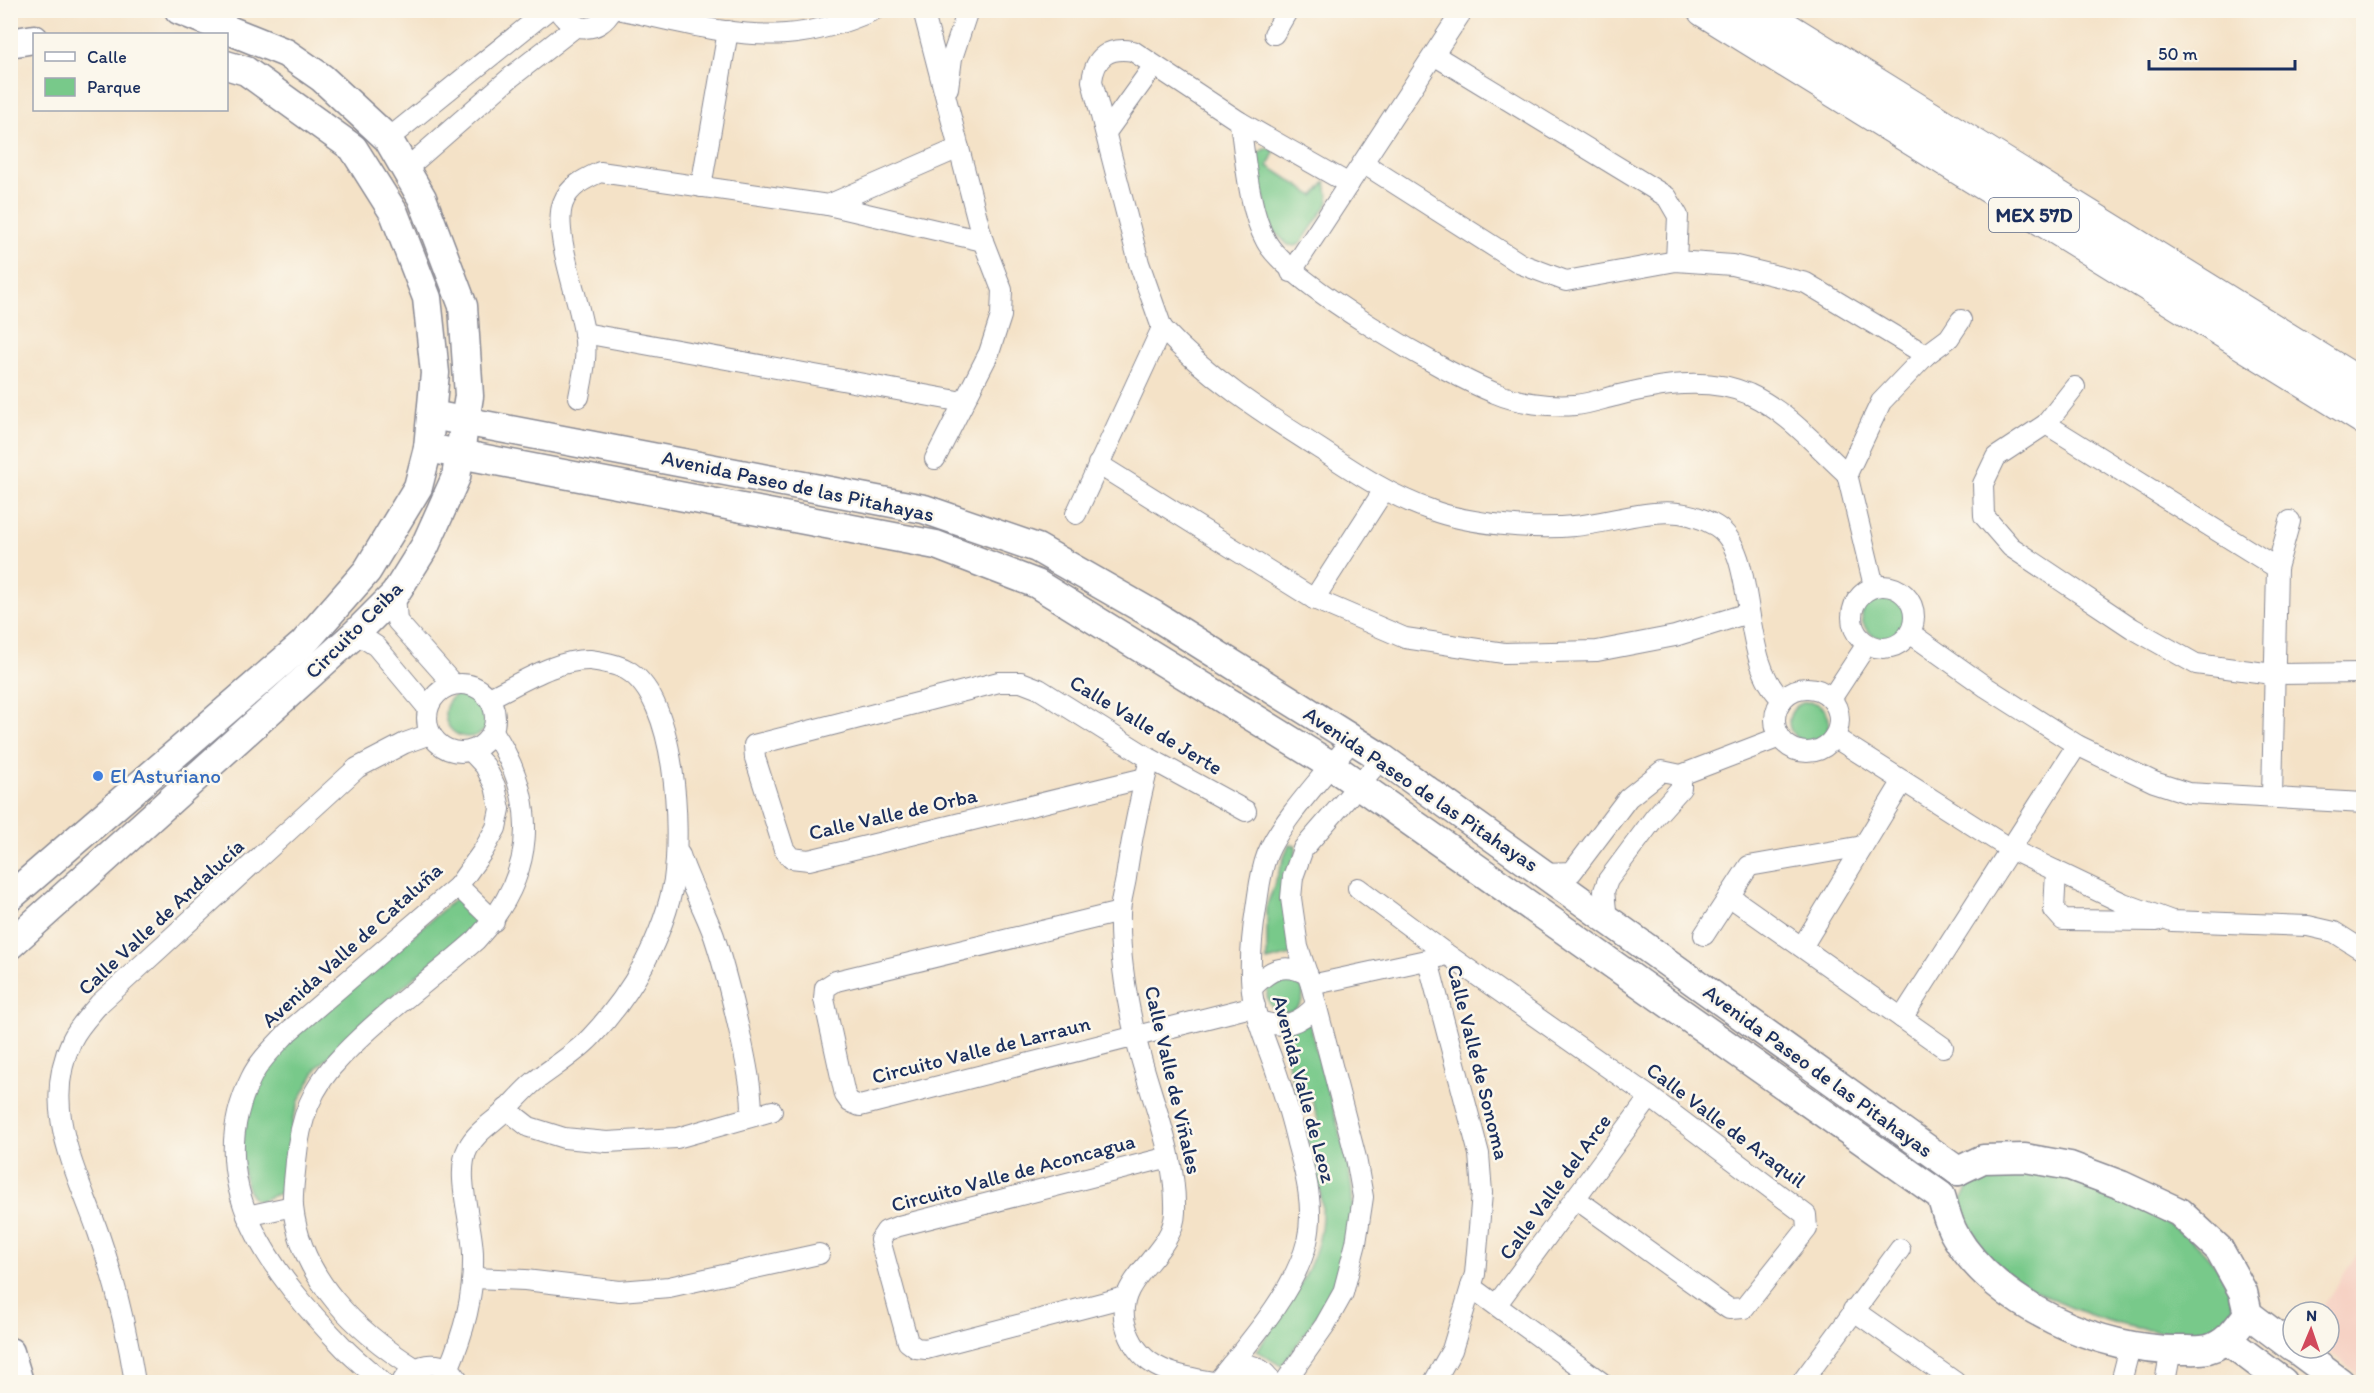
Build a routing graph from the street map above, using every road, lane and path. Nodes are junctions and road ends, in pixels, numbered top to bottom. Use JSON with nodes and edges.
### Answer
{"nodes":[{"id":1,"x":179,"y":10,"type":"edge"},
{"id":2,"x":548,"y":10,"type":"edge"},
{"id":3,"x":558,"y":10,"type":"edge"},
{"id":4,"x":612,"y":10,"type":"edge"},
{"id":5,"x":622,"y":10,"type":"edge"},
{"id":6,"x":874,"y":10,"type":"edge"},
{"id":7,"x":923,"y":10,"type":"edge"},
{"id":8,"x":968,"y":10,"type":"edge"},
{"id":9,"x":1288,"y":10,"type":"edge"},
{"id":10,"x":1704,"y":10,"type":"edge"},
{"id":11,"x":1756,"y":10,"type":"edge"},
{"id":12,"x":1461,"y":13,"type":"dead end"},
{"id":13,"x":575,"y":27,"type":"junction"},
{"id":14,"x":728,"y":31,"type":"junction"},
{"id":15,"x":237,"y":32,"type":"junction"},
{"id":16,"x":1274,"y":34,"type":"dead end"},
{"id":17,"x":33,"y":39,"type":"edge"},
{"id":18,"x":10,"y":43,"type":"edge"},
{"id":19,"x":228,"y":53,"type":"edge"},
{"id":20,"x":492,"y":55,"type":"junction"},
{"id":21,"x":1434,"y":55,"type":"junction"},
{"id":22,"x":228,"y":66,"type":"edge"},
{"id":23,"x":1153,"y":67,"type":"junction"},
{"id":24,"x":511,"y":77,"type":"junction"},
{"id":25,"x":947,"y":100,"type":"junction"},
{"id":26,"x":1240,"y":122,"type":"junction"},
{"id":27,"x":1107,"y":131,"type":"junction"},
{"id":28,"x":388,"y":139,"type":"junction"},
{"id":29,"x":959,"y":148,"type":"junction"},
{"id":30,"x":1363,"y":163,"type":"junction"},
{"id":31,"x":406,"y":169,"type":"junction"},
{"id":32,"x":1349,"y":184,"type":"junction"},
{"id":33,"x":701,"y":187,"type":"junction"},
{"id":34,"x":828,"y":205,"type":"junction"},
{"id":35,"x":983,"y":241,"type":"junction"},
{"id":36,"x":1676,"y":261,"type":"junction"},
{"id":37,"x":1291,"y":272,"type":"junction"},
{"id":38,"x":1961,"y":320,"type":"dead end"},
{"id":39,"x":1162,"y":327,"type":"junction"},
{"id":40,"x":584,"y":333,"type":"junction"},
{"id":41,"x":1926,"y":355,"type":"junction"},
{"id":42,"x":2074,"y":387,"type":"dead end"},
{"id":43,"x":2364,"y":387,"type":"edge"},
{"id":44,"x":579,"y":397,"type":"dead end"},
{"id":45,"x":963,"y":402,"type":"junction"},
{"id":46,"x":432,"y":415,"type":"junction"},
{"id":47,"x":2364,"y":418,"type":"edge"},
{"id":48,"x":465,"y":420,"type":"junction"},
{"id":49,"x":2046,"y":424,"type":"junction"},
{"id":50,"x":428,"y":448,"type":"junction"},
{"id":51,"x":459,"y":456,"type":"junction"},
{"id":52,"x":935,"y":459,"type":"dead end"},
{"id":53,"x":1098,"y":464,"type":"junction"},
{"id":54,"x":1847,"y":474,"type":"junction"},
{"id":55,"x":781,"y":480,"type":"junction"},
{"id":56,"x":1384,"y":490,"type":"junction"},
{"id":57,"x":777,"y":513,"type":"junction"},
{"id":58,"x":1076,"y":514,"type":"dead end"},
{"id":59,"x":2290,"y":521,"type":"dead end"},
{"id":60,"x":2277,"y":568,"type":"junction"},
{"id":61,"x":1874,"y":586,"type":"junction"},
{"id":62,"x":395,"y":594,"type":"junction"},
{"id":63,"x":1314,"y":599,"type":"junction"},
{"id":64,"x":1748,"y":613,"type":"junction"},
{"id":65,"x":356,"y":633,"type":"junction"},
{"id":66,"x":1910,"y":633,"type":"junction"},
{"id":67,"x":1867,"y":644,"type":"junction"},
{"id":68,"x":2364,"y":673,"type":"edge"},
{"id":69,"x":2273,"y":674,"type":"junction"},
{"id":70,"x":1021,"y":682,"type":"joint"},
{"id":71,"x":453,"y":684,"type":"junction"},
{"id":72,"x":489,"y":698,"type":"junction"},
{"id":73,"x":1782,"y":699,"type":"junction"},
{"id":74,"x":1831,"y":699,"type":"junction"},
{"id":75,"x":427,"y":707,"type":"junction"},
{"id":76,"x":493,"y":731,"type":"junction"},
{"id":77,"x":430,"y":734,"type":"junction"},
{"id":78,"x":1780,"y":737,"type":"junction"},
{"id":79,"x":1834,"y":737,"type":"junction"},
{"id":80,"x":1353,"y":739,"type":"junction"},
{"id":81,"x":2077,"y":746,"type":"junction"},
{"id":82,"x":471,"y":751,"type":"junction"},
{"id":83,"x":1149,"y":758,"type":"junction"},
{"id":84,"x":1382,"y":758,"type":"junction"},
{"id":85,"x":1332,"y":766,"type":"junction"},
{"id":86,"x":1681,"y":775,"type":"junction"},
{"id":87,"x":1145,"y":778,"type":"junction"},
{"id":88,"x":1903,"y":781,"type":"junction"},
{"id":89,"x":1359,"y":784,"type":"junction"},
{"id":90,"x":2272,"y":797,"type":"junction"},
{"id":91,"x":1628,"y":798,"type":"junction"},
{"id":92,"x":2364,"y":803,"type":"edge"},
{"id":93,"x":1246,"y":811,"type":"dead end"},
{"id":94,"x":1655,"y":817,"type":"junction"},
{"id":95,"x":1281,"y":830,"type":"junction"},
{"id":96,"x":676,"y":844,"type":"junction"},
{"id":97,"x":1863,"y":846,"type":"junction"},
{"id":98,"x":1303,"y":849,"type":"junction"},
{"id":99,"x":2010,"y":849,"type":"junction"},
{"id":100,"x":2056,"y":871,"type":"junction"},
{"id":101,"x":1544,"y":873,"type":"junction"},
{"id":102,"x":458,"y":885,"type":"junction"},
{"id":103,"x":1358,"y":888,"type":"dead end"},
{"id":104,"x":1729,"y":896,"type":"junction"},
{"id":105,"x":10,"y":897,"type":"edge"},
{"id":106,"x":1120,"y":912,"type":"junction"},
{"id":107,"x":1607,"y":920,"type":"junction"},
{"id":108,"x":494,"y":921,"type":"junction"},
{"id":109,"x":2172,"y":921,"type":"junction"},
{"id":110,"x":1704,"y":935,"type":"dead end"},
{"id":111,"x":10,"y":945,"type":"edge"},
{"id":112,"x":1802,"y":947,"type":"junction"},
{"id":113,"x":2364,"y":951,"type":"edge"},
{"id":114,"x":1448,"y":955,"type":"junction"},
{"id":115,"x":1428,"y":961,"type":"junction"},
{"id":116,"x":1310,"y":980,"type":"junction"},
{"id":117,"x":1255,"y":1005,"type":"junction"},
{"id":118,"x":1316,"y":1005,"type":"junction"},
{"id":119,"x":1902,"y":1018,"type":"junction"},
{"id":120,"x":1135,"y":1035,"type":"junction"},
{"id":121,"x":1943,"y":1047,"type":"dead end"},
{"id":122,"x":1650,"y":1097,"type":"junction"},
{"id":123,"x":506,"y":1109,"type":"junction"},
{"id":124,"x":772,"y":1111,"type":"dead end"},
{"id":125,"x":752,"y":1116,"type":"junction"},
{"id":126,"x":1169,"y":1157,"type":"junction"},
{"id":127,"x":1958,"y":1171,"type":"junction"},
{"id":128,"x":1941,"y":1196,"type":"junction"},
{"id":129,"x":1576,"y":1199,"type":"junction"},
{"id":130,"x":293,"y":1206,"type":"junction"},
{"id":131,"x":247,"y":1216,"type":"junction"},
{"id":132,"x":1900,"y":1249,"type":"dead end"},
{"id":133,"x":819,"y":1254,"type":"dead end"},
{"id":134,"x":473,"y":1278,"type":"junction"},
{"id":135,"x":1471,"y":1287,"type":"junction"},
{"id":136,"x":1125,"y":1297,"type":"junction"},
{"id":137,"x":1497,"y":1304,"type":"junction"},
{"id":138,"x":1853,"y":1310,"type":"junction"},
{"id":139,"x":2248,"y":1314,"type":"junction"},
{"id":140,"x":2281,"y":1339,"type":"edge"},
{"id":141,"x":2227,"y":1340,"type":"junction"},
{"id":142,"x":2130,"y":1347,"type":"junction"},
{"id":143,"x":2171,"y":1350,"type":"junction"},
{"id":144,"x":10,"y":1352,"type":"edge"},
{"id":145,"x":2309,"y":1360,"type":"edge"},
{"id":146,"x":1231,"y":1365,"type":"junction"},
{"id":147,"x":415,"y":1368,"type":"junction"},
{"id":148,"x":454,"y":1376,"type":"edge"},
{"id":149,"x":19,"y":1383,"type":"edge"},
{"id":150,"x":135,"y":1383,"type":"edge"},
{"id":151,"x":382,"y":1383,"type":"edge"},
{"id":152,"x":402,"y":1383,"type":"edge"},
{"id":153,"x":1212,"y":1383,"type":"edge"},
{"id":154,"x":1216,"y":1383,"type":"edge"},
{"id":155,"x":1272,"y":1383,"type":"edge"},
{"id":156,"x":1285,"y":1383,"type":"edge"},
{"id":157,"x":1434,"y":1383,"type":"edge"},
{"id":158,"x":1601,"y":1383,"type":"edge"},
{"id":159,"x":1802,"y":1383,"type":"edge"},
{"id":160,"x":1955,"y":1383,"type":"edge"},
{"id":161,"x":2121,"y":1383,"type":"edge"},
{"id":162,"x":2165,"y":1383,"type":"edge"},
{"id":163,"x":2283,"y":1383,"type":"edge"},
{"id":164,"x":2340,"y":1383,"type":"edge"}],
"edges":[{"from":1,"to":15,"type":"street","name":"Circuito Ceiba"},
{"from":2,"to":20,"type":"street"},
{"from":3,"to":13,"type":"street"},
{"from":4,"to":13,"type":"street"},
{"from":5,"to":14,"type":"street"},
{"from":6,"to":14,"type":"street"},
{"from":7,"to":25,"type":"street"},
{"from":8,"to":25,"type":"street"},
{"from":9,"to":16,"type":"street"},
{"from":10,"to":47,"type":"highway","number":"MEX 57D"},
{"from":11,"to":43,"type":"highway","number":"MEX 57D"},
{"from":12,"to":21,"type":"street"},
{"from":13,"to":24,"type":"street"},
{"from":14,"to":33,"type":"street"},
{"from":15,"to":19,"type":"street"},
{"from":15,"to":28,"type":"street","name":"Circuito Ceiba"},
{"from":17,"to":18,"type":"street"},
{"from":20,"to":24,"type":"street"},
{"from":20,"to":28,"type":"street"},
{"from":21,"to":30,"type":"street"},
{"from":21,"to":36,"type":"street"},
{"from":22,"to":46,"type":"street","name":"Circuito Ceiba"},
{"from":23,"to":26,"type":"street"},
{"from":23,"to":27,"type":"street"},
{"from":23,"to":27,"type":"street"},
{"from":24,"to":31,"type":"street"},
{"from":25,"to":29,"type":"street"},
{"from":26,"to":32,"type":"street"},
{"from":26,"to":37,"type":"street"},
{"from":27,"to":39,"type":"street"},
{"from":28,"to":31,"type":"street","name":"Circuito Ceiba"},
{"from":29,"to":34,"type":"street"},
{"from":29,"to":35,"type":"street"},
{"from":30,"to":32,"type":"street"},
{"from":30,"to":36,"type":"street"},
{"from":31,"to":48,"type":"street","name":"Circuito Ceiba"},
{"from":32,"to":37,"type":"street"},
{"from":33,"to":34,"type":"street"},
{"from":33,"to":40,"type":"street"},
{"from":34,"to":35,"type":"street"},
{"from":35,"to":45,"type":"street"},
{"from":36,"to":41,"type":"street"},
{"from":37,"to":54,"type":"street"},
{"from":38,"to":41,"type":"street"},
{"from":39,"to":53,"type":"street"},
{"from":39,"to":56,"type":"street"},
{"from":40,"to":44,"type":"street"},
{"from":40,"to":45,"type":"street"},
{"from":41,"to":54,"type":"street"},
{"from":42,"to":49,"type":"street"},
{"from":45,"to":52,"type":"street"},
{"from":46,"to":48,"type":"street","name":"Avenida Paseo de las Pitahayas"},
{"from":46,"to":50,"type":"street","name":"Circuito Ceiba"},
{"from":48,"to":51,"type":"street","name":"Circuito Ceiba"},
{"from":48,"to":55,"type":"street","name":"Avenida Paseo de las Pitahayas"},
{"from":49,"to":60,"type":"street"},
{"from":49,"to":69,"type":"street"},
{"from":50,"to":51,"type":"street","name":"Avenida Paseo de las Pitahayas"},
{"from":50,"to":105,"type":"street","name":"Circuito Ceiba"},
{"from":51,"to":57,"type":"street","name":"Avenida Paseo de las Pitahayas"},
{"from":51,"to":62,"type":"street","name":"Circuito Ceiba"},
{"from":53,"to":58,"type":"street"},
{"from":53,"to":63,"type":"street"},
{"from":54,"to":61,"type":"street"},
{"from":55,"to":57,"type":"street"},
{"from":55,"to":80,"type":"street","name":"Avenida Paseo de las Pitahayas"},
{"from":56,"to":63,"type":"street"},
{"from":56,"to":64,"type":"street"},
{"from":57,"to":85,"type":"street","name":"Avenida Paseo de las Pitahayas"},
{"from":59,"to":60,"type":"street"},
{"from":60,"to":69,"type":"street"},
{"from":61,"to":66,"type":"street"},
{"from":61,"to":67,"type":"street"},
{"from":62,"to":65,"type":"street","name":"Circuito Ceiba"},
{"from":62,"to":71,"type":"street"},
{"from":63,"to":64,"type":"street"},
{"from":64,"to":73,"type":"street"},
{"from":65,"to":75,"type":"street"},
{"from":65,"to":111,"type":"street","name":"Circuito Ceiba"},
{"from":66,"to":67,"type":"street"},
{"from":66,"to":81,"type":"street"},
{"from":67,"to":74,"type":"street"},
{"from":68,"to":69,"type":"street"},
{"from":69,"to":90,"type":"street"},
{"from":70,"to":83,"type":"street","name":"Calle Valle de Jerte"},
{"from":70,"to":87,"type":"street","name":"Calle Valle de Orba"},
{"from":71,"to":72,"type":"street"},
{"from":71,"to":75,"type":"street"},
{"from":72,"to":76,"type":"street"},
{"from":72,"to":96,"type":"street"},
{"from":73,"to":74,"type":"street"},
{"from":73,"to":78,"type":"street"},
{"from":74,"to":79,"type":"street"},
{"from":75,"to":77,"type":"street"},
{"from":76,"to":82,"type":"street"},
{"from":76,"to":108,"type":"street"},
{"from":77,"to":82,"type":"street"},
{"from":77,"to":150,"type":"street","name":"Calle Valle de Andalucía"},
{"from":78,"to":79,"type":"street"},
{"from":78,"to":86,"type":"street"},
{"from":79,"to":88,"type":"street"},
{"from":80,"to":84,"type":"street","name":"Avenida Paseo de las Pitahayas"},
{"from":80,"to":85,"type":"street","name":"Avenida Valle de Leoz"},
{"from":81,"to":90,"type":"street"},
{"from":81,"to":99,"type":"street"},
{"from":82,"to":102,"type":"street","name":"Avenida Valle de Cataluña"},
{"from":83,"to":87,"type":"street","name":"Calle Valle de Viñales"},
{"from":83,"to":93,"type":"street","name":"Calle Valle de Jerte"},
{"from":84,"to":89,"type":"street","name":"Avenida Valle de Leoz"},
{"from":84,"to":101,"type":"street","name":"Avenida Paseo de las Pitahayas"},
{"from":85,"to":89,"type":"street","name":"Avenida Paseo de las Pitahayas"},
{"from":85,"to":95,"type":"street","name":"Avenida Valle de Leoz"},
{"from":86,"to":91,"type":"street"},
{"from":86,"to":94,"type":"street"},
{"from":87,"to":106,"type":"street","name":"Calle Valle de Viñales"},
{"from":88,"to":97,"type":"street"},
{"from":88,"to":99,"type":"street"},
{"from":89,"to":98,"type":"street","name":"Avenida Valle de Leoz"},
{"from":89,"to":128,"type":"street","name":"Avenida Paseo de las Pitahayas"},
{"from":90,"to":92,"type":"street"},
{"from":91,"to":94,"type":"street"},
{"from":91,"to":101,"type":"street"},
{"from":94,"to":107,"type":"street"},
{"from":95,"to":98,"type":"street"},
{"from":95,"to":117,"type":"street","name":"Avenida Valle de Leoz"},
{"from":96,"to":123,"type":"street"},
{"from":96,"to":125,"type":"street"},
{"from":97,"to":104,"type":"street"},
{"from":97,"to":112,"type":"street"},
{"from":98,"to":116,"type":"street","name":"Avenida Valle de Leoz"},
{"from":99,"to":100,"type":"street"},
{"from":99,"to":119,"type":"street"},
{"from":100,"to":109,"type":"street"},
{"from":100,"to":109,"type":"street"},
{"from":101,"to":107,"type":"street","name":"Avenida Paseo de las Pitahayas"},
{"from":102,"to":108,"type":"street"},
{"from":102,"to":131,"type":"street","name":"Avenida Valle de Cataluña"},
{"from":103,"to":114,"type":"street","name":"Calle Valle de Araquil"},
{"from":104,"to":110,"type":"street"},
{"from":104,"to":112,"type":"street"},
{"from":106,"to":120,"type":"street","name":"Calle Valle de Viñales"},
{"from":106,"to":120,"type":"street","name":"Circuito Valle de Larraun"},
{"from":107,"to":127,"type":"street","name":"Avenida Paseo de las Pitahayas"},
{"from":108,"to":130,"type":"street"},
{"from":109,"to":113,"type":"street"},
{"from":112,"to":119,"type":"street"},
{"from":114,"to":115,"type":"street","name":"Circuito Valle de Larraun"},
{"from":114,"to":122,"type":"street","name":"Calle Valle de Araquil"},
{"from":115,"to":116,"type":"street","name":"Circuito Valle de Larraun"},
{"from":115,"to":135,"type":"street","name":"Calle Valle de Sonoma"},
{"from":116,"to":117,"type":"street","name":"Circuito Valle de Larraun"},
{"from":116,"to":118,"type":"street","name":"Avenida Valle de Leoz"},
{"from":117,"to":118,"type":"street","name":"Circuito Valle de Larraun"},
{"from":117,"to":120,"type":"street","name":"Circuito Valle de Larraun"},
{"from":117,"to":146,"type":"street","name":"Avenida Valle de Leoz"},
{"from":118,"to":156,"type":"street","name":"Avenida Valle de Leoz"},
{"from":119,"to":121,"type":"street"},
{"from":120,"to":126,"type":"street","name":"Calle Valle de Viñales"},
{"from":122,"to":129,"type":"street","name":"Calle Valle del Arce"},
{"from":122,"to":129,"type":"street","name":"Calle Valle de Araquil"},
{"from":123,"to":125,"type":"street"},
{"from":123,"to":134,"type":"street"},
{"from":124,"to":125,"type":"street"},
{"from":126,"to":136,"type":"street","name":"Calle Valle de Viñales"},
{"from":126,"to":136,"type":"street","name":"Circuito Valle de Aconcagua"},
{"from":127,"to":128,"type":"street"},
{"from":127,"to":139,"type":"street"},
{"from":128,"to":142,"type":"street"},
{"from":129,"to":137,"type":"street","name":"Calle Valle del Arce"},
{"from":130,"to":131,"type":"street"},
{"from":130,"to":147,"type":"street"},
{"from":131,"to":151,"type":"street","name":"Avenida Valle de Cataluña"},
{"from":132,"to":138,"type":"street"},
{"from":133,"to":134,"type":"street"},
{"from":134,"to":148,"type":"street"},
{"from":135,"to":137,"type":"street"},
{"from":135,"to":157,"type":"street","name":"Calle Valle de Sonoma"},
{"from":136,"to":153,"type":"street"},
{"from":137,"to":158,"type":"street"},
{"from":138,"to":159,"type":"street"},
{"from":138,"to":160,"type":"street"},
{"from":139,"to":140,"type":"street"},
{"from":139,"to":141,"type":"street"},
{"from":141,"to":143,"type":"street"},
{"from":141,"to":163,"type":"street"},
{"from":142,"to":143,"type":"street"},
{"from":142,"to":161,"type":"street"},
{"from":143,"to":162,"type":"street"},
{"from":144,"to":149,"type":"street"},
{"from":145,"to":164,"type":"street"},
{"from":146,"to":154,"type":"street","name":"Avenida Valle de Leoz"},
{"from":146,"to":155,"type":"street"},
{"from":147,"to":148,"type":"street"},
{"from":147,"to":152,"type":"street"}]}
